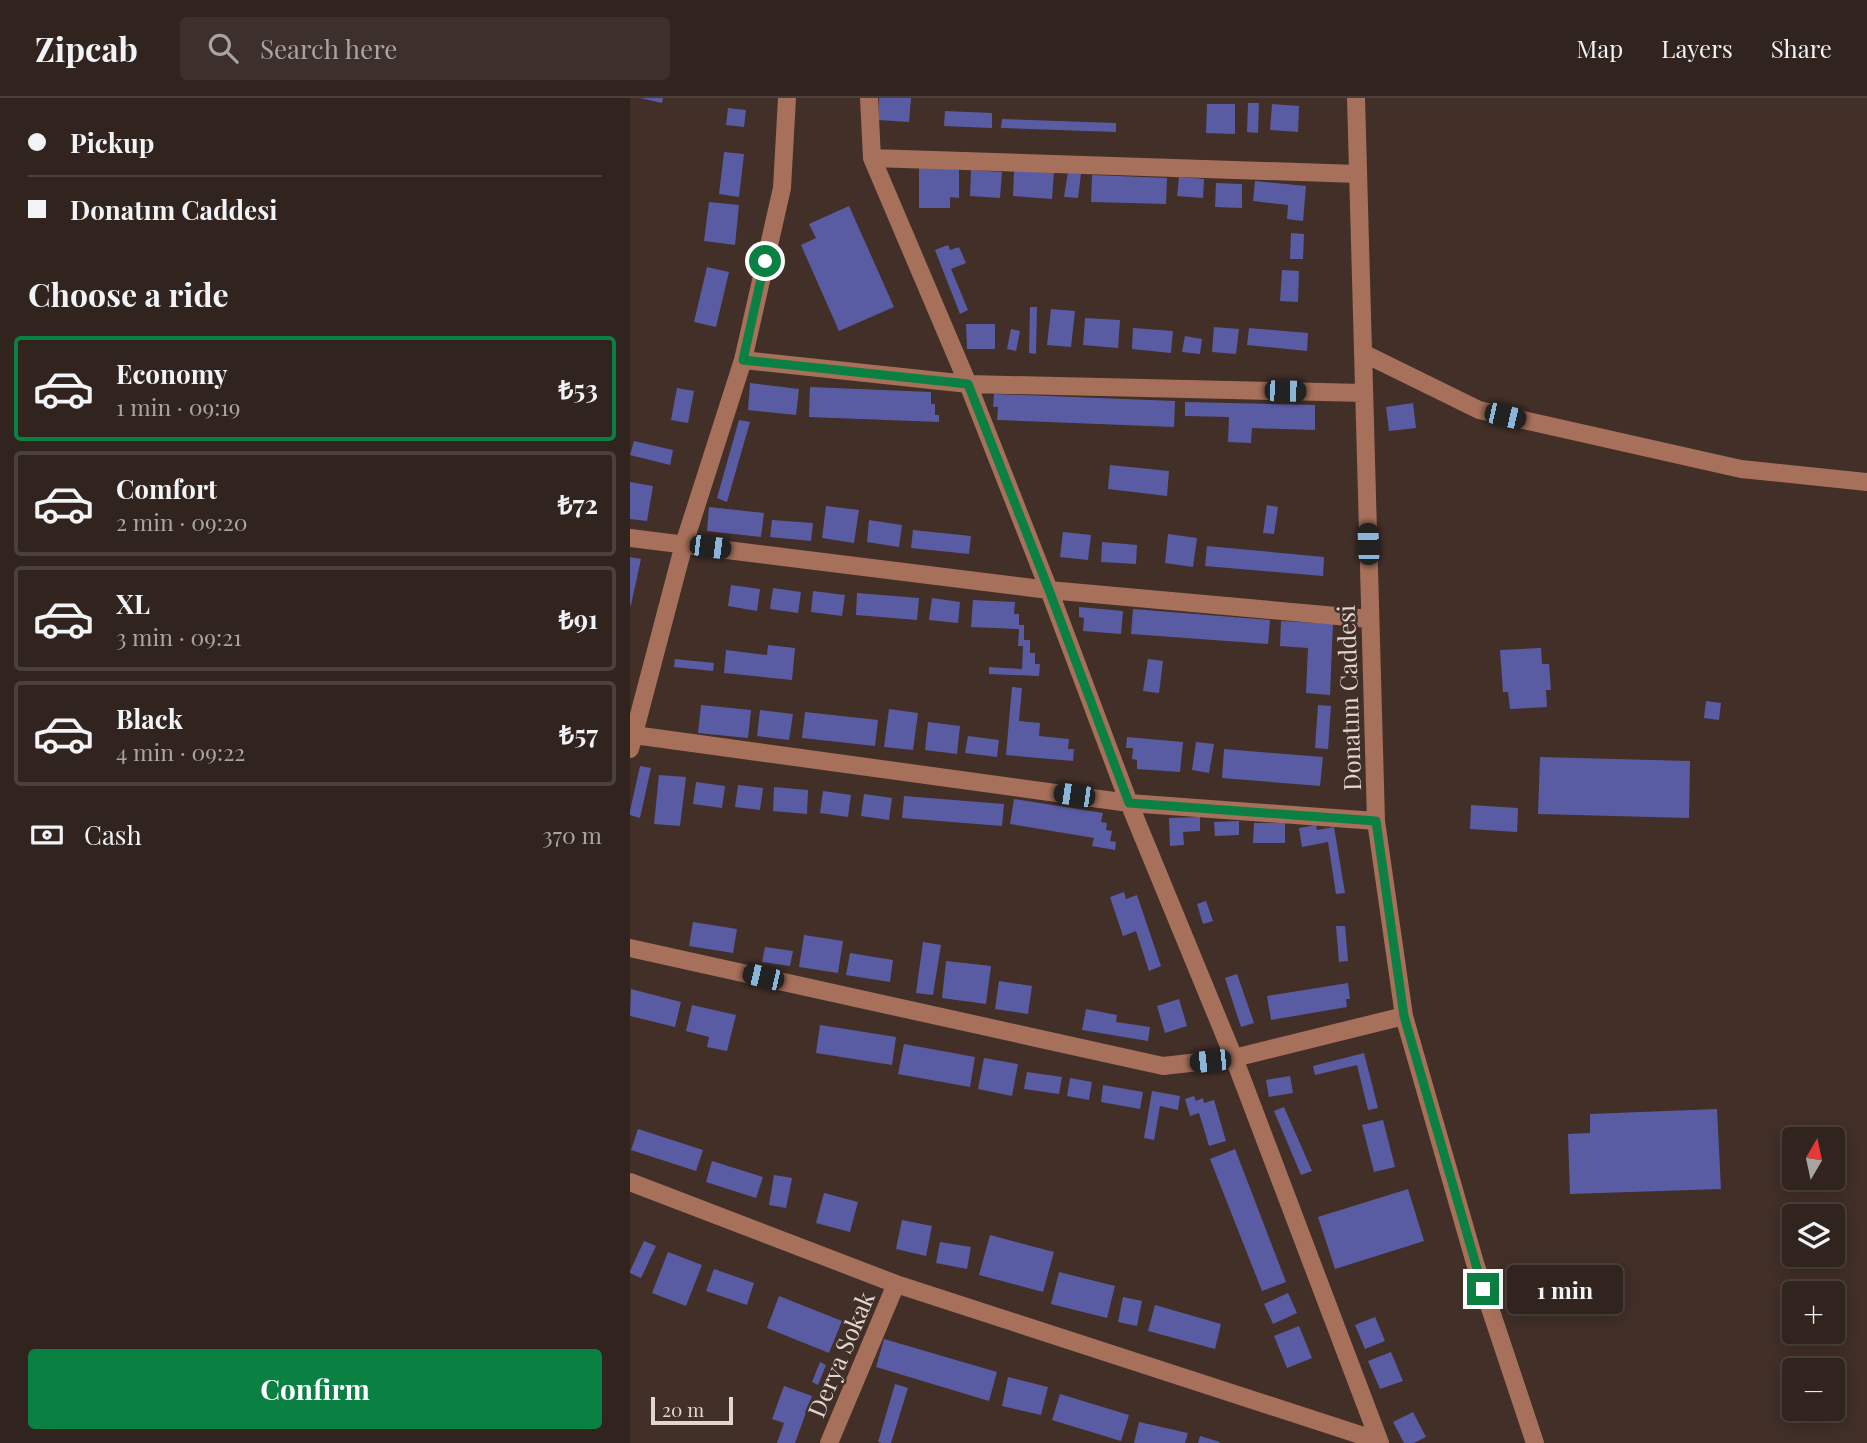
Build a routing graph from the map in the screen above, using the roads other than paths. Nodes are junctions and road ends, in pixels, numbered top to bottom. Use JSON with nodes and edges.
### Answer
{"nodes":[{"id":1,"x":787,"y":98,"type":"edge"},
{"id":2,"x":869,"y":98,"type":"edge"},
{"id":3,"x":1356,"y":98,"type":"edge"},
{"id":4,"x":872,"y":158,"type":"junction"},
{"id":5,"x":1358,"y":174,"type":"junction"},
{"id":6,"x":1363,"y":353,"type":"junction"},
{"id":7,"x":743,"y":360,"type":"junction"},
{"id":8,"x":968,"y":384,"type":"junction"},
{"id":9,"x":1364,"y":393,"type":"junction"},
{"id":10,"x":1867,"y":482,"type":"edge"},
{"id":11,"x":630,"y":538,"type":"edge"},
{"id":12,"x":684,"y":544,"type":"junction"},
{"id":13,"x":1049,"y":590,"type":"junction"},
{"id":14,"x":1370,"y":619,"type":"junction"},
{"id":15,"x":632,"y":742,"type":"edge"},
{"id":16,"x":1129,"y":803,"type":"junction"},
{"id":17,"x":1376,"y":821,"type":"junction"},
{"id":18,"x":630,"y":948,"type":"edge"},
{"id":19,"x":1404,"y":1016,"type":"junction"},
{"id":20,"x":1234,"y":1058,"type":"junction"},
{"id":21,"x":630,"y":1182,"type":"edge"},
{"id":22,"x":896,"y":1284,"type":"junction"},
{"id":23,"x":1379,"y":1442,"type":"edge"},
{"id":24,"x":829,"y":1443,"type":"edge"},
{"id":25,"x":1535,"y":1443,"type":"edge"}],
"edges":[{"from":1,"to":7,"type":"street"},
{"from":2,"to":4,"type":"street"},
{"from":3,"to":5,"type":"street","name":"Donatım Caddesi"},
{"from":4,"to":5,"type":"street"},
{"from":4,"to":8,"type":"street"},
{"from":5,"to":6,"type":"street","name":"Donatım Caddesi"},
{"from":6,"to":9,"type":"street","name":"Donatım Caddesi"},
{"from":6,"to":10,"type":"street"},
{"from":7,"to":8,"type":"street"},
{"from":7,"to":12,"type":"street"},
{"from":8,"to":9,"type":"street"},
{"from":8,"to":13,"type":"street"},
{"from":9,"to":14,"type":"street","name":"Donatım Caddesi"},
{"from":11,"to":12,"type":"street"},
{"from":12,"to":13,"type":"street"},
{"from":12,"to":15,"type":"street"},
{"from":13,"to":14,"type":"street"},
{"from":13,"to":16,"type":"street"},
{"from":14,"to":17,"type":"street","name":"Donatım Caddesi"},
{"from":15,"to":16,"type":"street"},
{"from":16,"to":17,"type":"street"},
{"from":16,"to":20,"type":"street"},
{"from":17,"to":19,"type":"street","name":"Donatım Caddesi"},
{"from":18,"to":20,"type":"street"},
{"from":19,"to":20,"type":"street"},
{"from":19,"to":25,"type":"street","name":"Donatım Caddesi"},
{"from":20,"to":23,"type":"street"},
{"from":21,"to":22,"type":"street"},
{"from":22,"to":23,"type":"street"},
{"from":22,"to":24,"type":"street","name":"Derya Sokak"}]}
